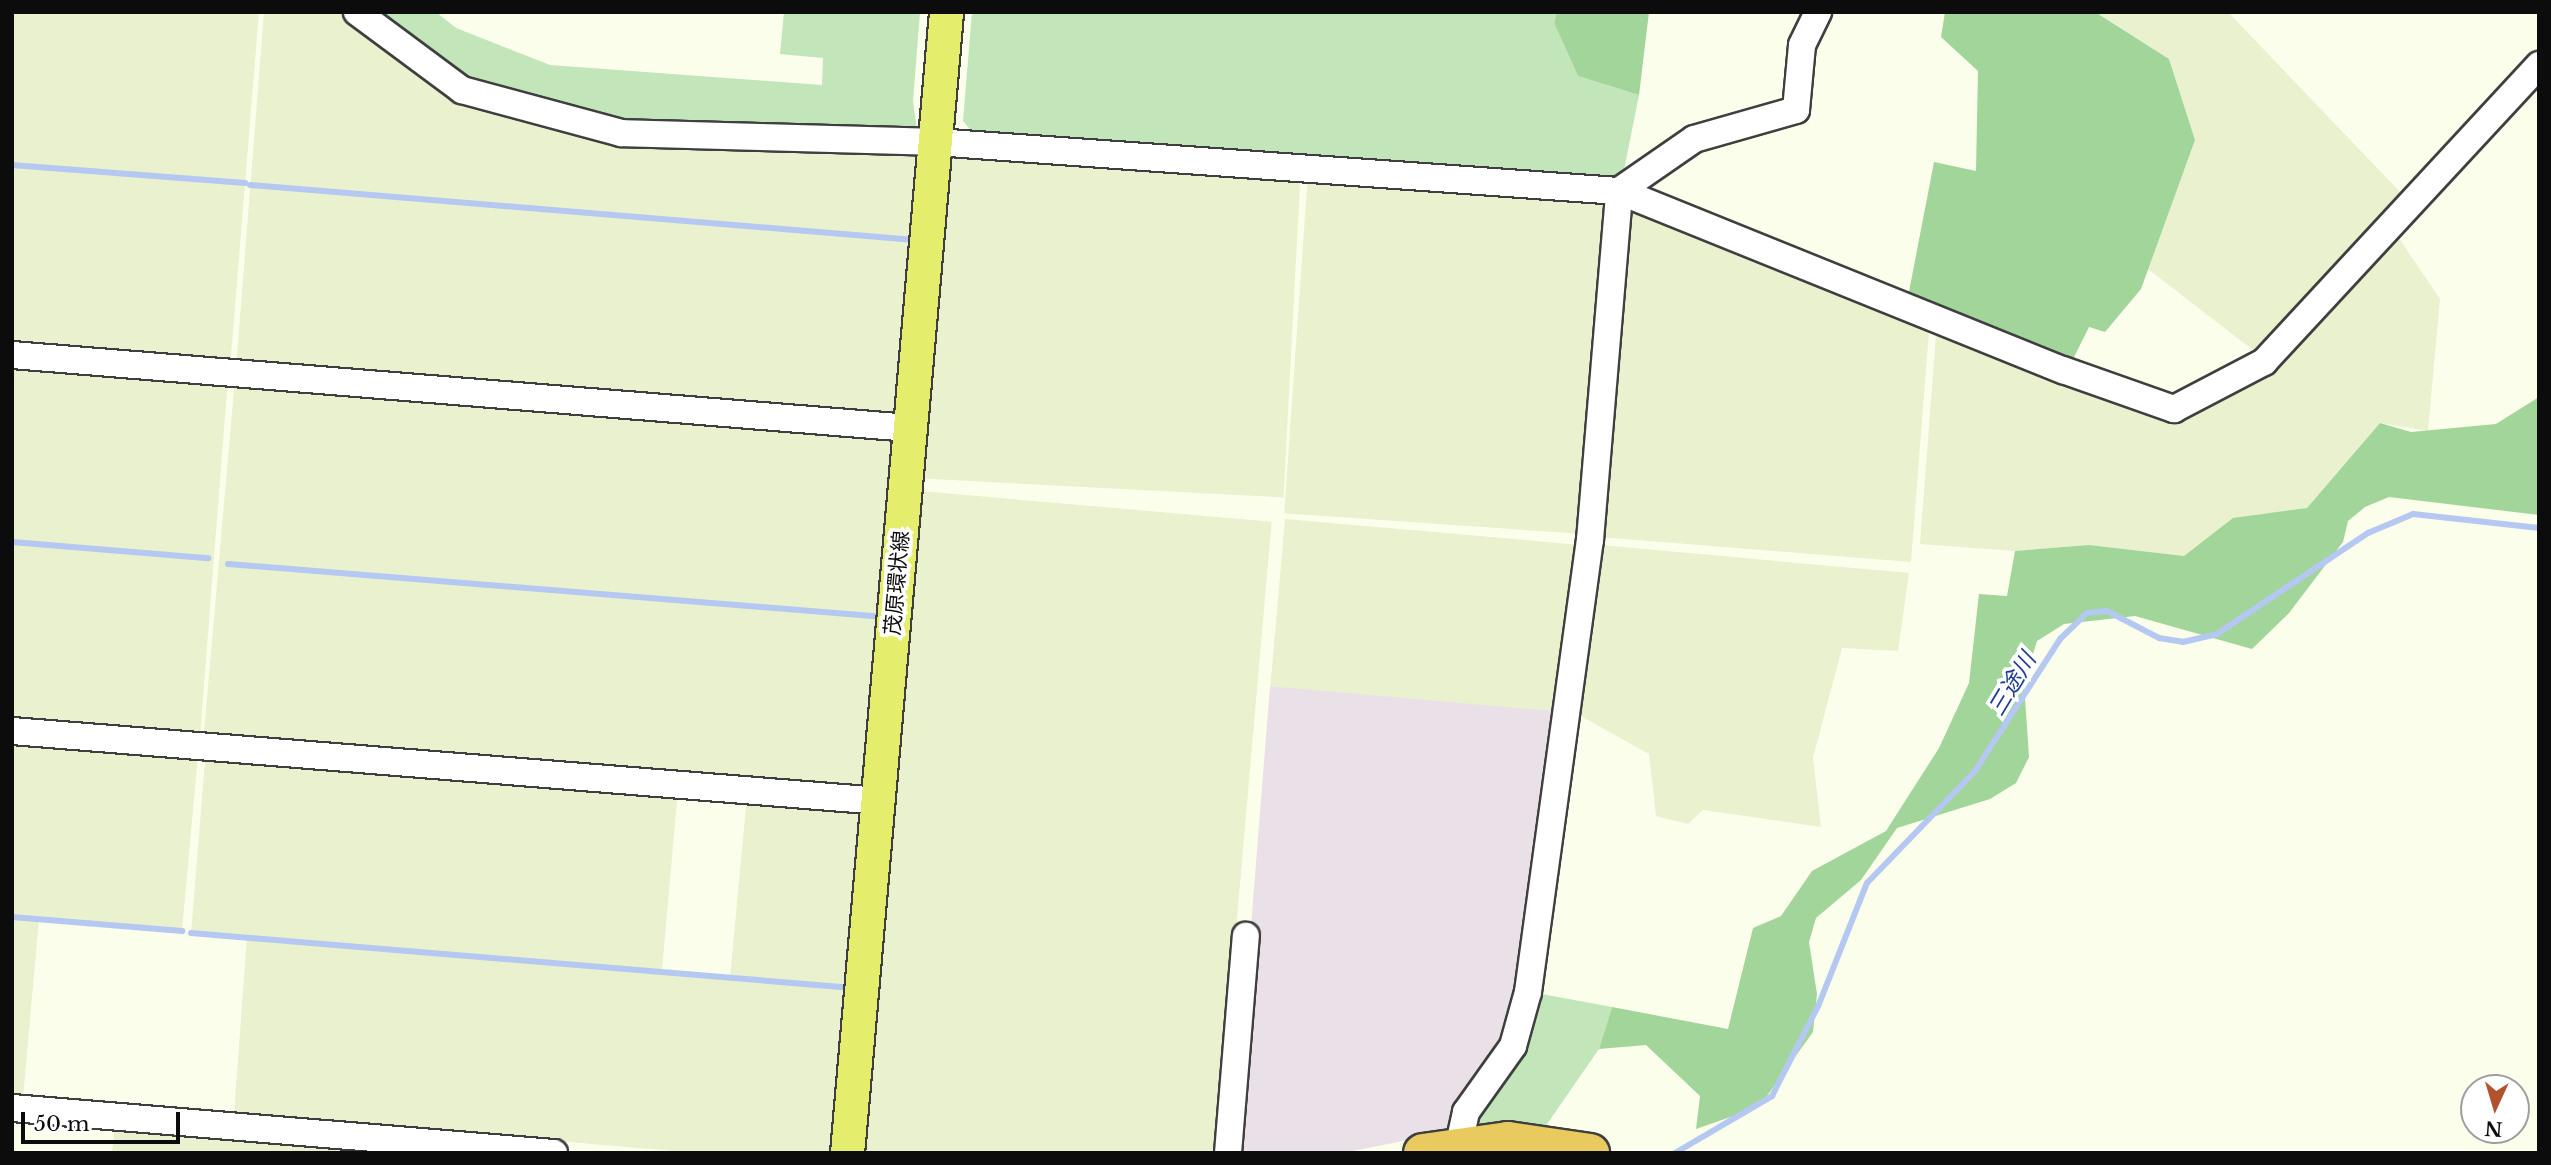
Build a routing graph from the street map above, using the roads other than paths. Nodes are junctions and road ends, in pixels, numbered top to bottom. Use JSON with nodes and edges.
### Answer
{"nodes":[{"id":1,"x":357,"y":12,"type":"edge"},
{"id":2,"x":946,"y":12,"type":"edge"},
{"id":3,"x":1818,"y":12,"type":"edge"},
{"id":4,"x":2539,"y":65,"type":"edge"},
{"id":5,"x":935,"y":142,"type":"junction"},
{"id":6,"x":1619,"y":191,"type":"junction"},
{"id":7,"x":12,"y":355,"type":"edge"},
{"id":8,"x":910,"y":428,"type":"junction"},
{"id":9,"x":12,"y":731,"type":"edge"},
{"id":10,"x":880,"y":801,"type":"junction"},
{"id":11,"x":1246,"y":936,"type":"dead end"},
{"id":12,"x":12,"y":1108,"type":"edge"},
{"id":13,"x":1446,"y":1150,"type":"edge"},
{"id":14,"x":554,"y":1153,"type":"edge"},
{"id":15,"x":847,"y":1153,"type":"edge"},
{"id":16,"x":1228,"y":1153,"type":"edge"},
{"id":17,"x":1590,"y":1153,"type":"edge"}],
"edges":[{"from":1,"to":5,"type":"street"},
{"from":2,"to":5,"type":"main road","name":"茂原環状線"},
{"from":3,"to":6,"type":"street"},
{"from":4,"to":6,"type":"street"},
{"from":5,"to":6,"type":"street"},
{"from":5,"to":8,"type":"main road","name":"茂原環状線"},
{"from":6,"to":13,"type":"street"},
{"from":7,"to":8,"type":"street"},
{"from":8,"to":10,"type":"main road","name":"茂原環状線"},
{"from":9,"to":10,"type":"street"},
{"from":10,"to":15,"type":"main road","name":"茂原環状線"},
{"from":11,"to":16,"type":"street"},
{"from":12,"to":14,"type":"street"},
{"from":13,"to":17,"type":"highway"}]}
